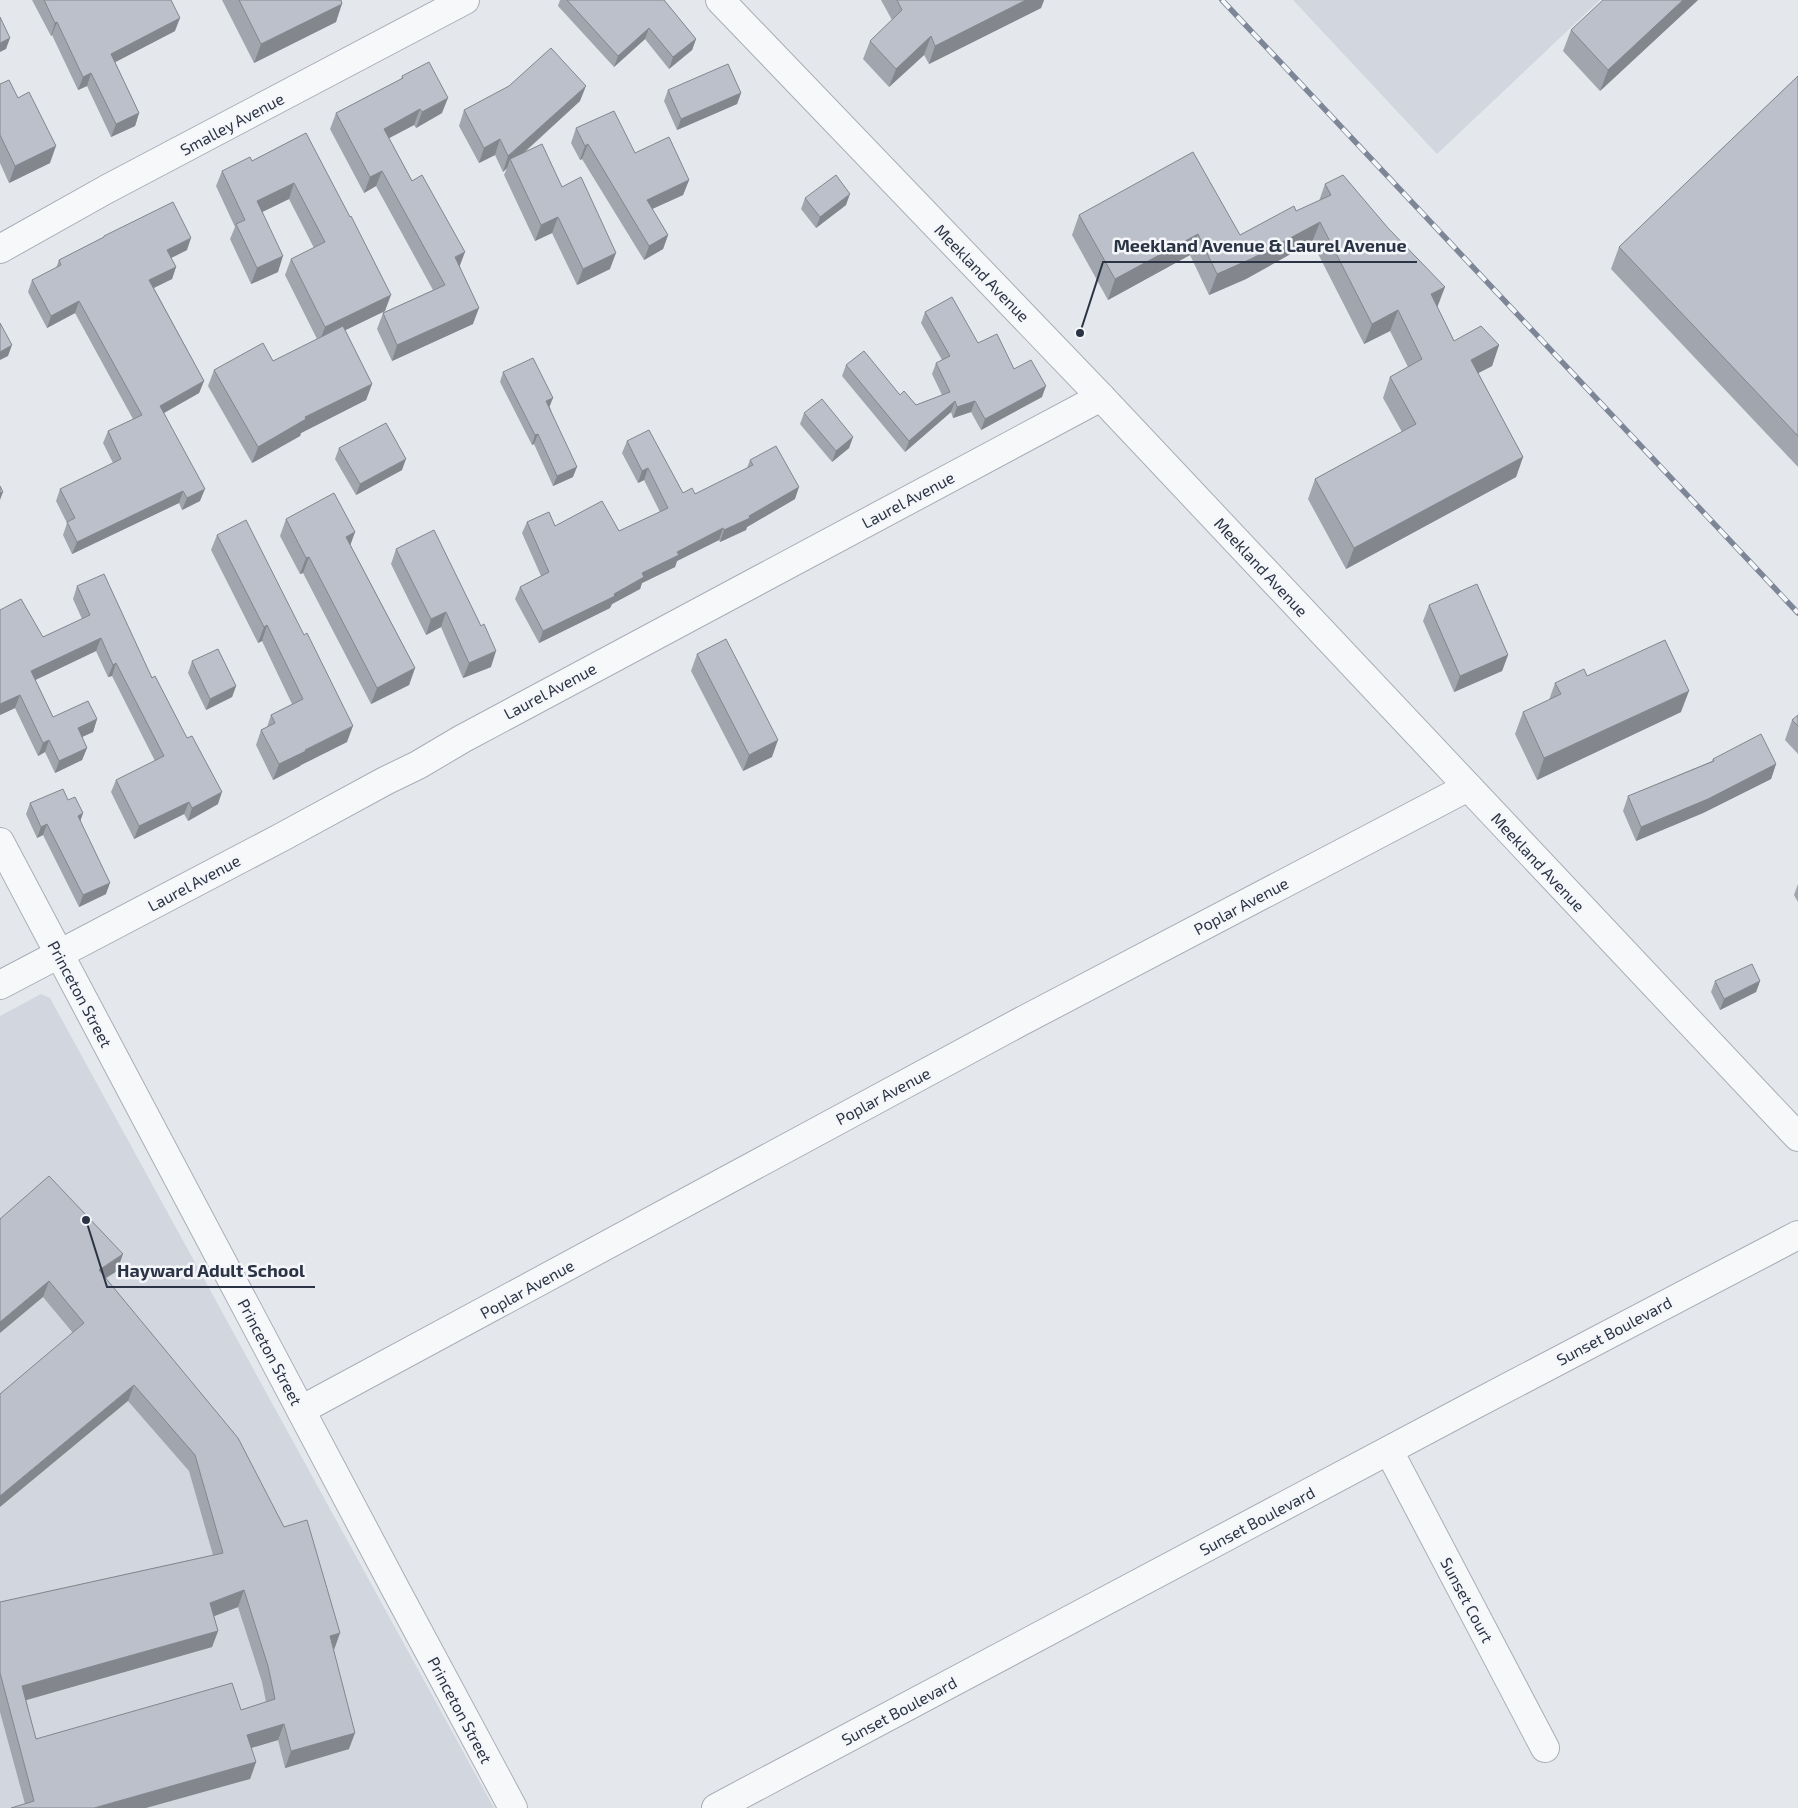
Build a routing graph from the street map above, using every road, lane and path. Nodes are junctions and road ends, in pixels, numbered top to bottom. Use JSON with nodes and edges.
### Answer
{"nodes":[{"id":1,"x":465,"y":0,"type":"edge"},
{"id":2,"x":720,"y":0,"type":"edge"},
{"id":3,"x":0,"y":248,"type":"edge"},
{"id":4,"x":1101,"y":397,"type":"junction"},
{"id":5,"x":1468,"y":787,"type":"junction"},
{"id":6,"x":0,"y":842,"type":"edge"},
{"id":7,"x":59,"y":954,"type":"junction"},
{"id":8,"x":0,"y":985,"type":"edge"},
{"id":9,"x":1798,"y":1137,"type":"edge"},
{"id":10,"x":1798,"y":1235,"type":"edge"},
{"id":11,"x":301,"y":1410,"type":"junction"},
{"id":12,"x":1389,"y":1451,"type":"junction"},
{"id":13,"x":1545,"y":1748,"type":"dead end"},
{"id":14,"x":513,"y":1808,"type":"edge"},
{"id":15,"x":716,"y":1808,"type":"edge"}],
"edges":[{"from":1,"to":3,"type":"street","name":"Smalley Avenue"},
{"from":2,"to":4,"type":"street","name":"Meekland Avenue"},
{"from":4,"to":5,"type":"street","name":"Meekland Avenue"},
{"from":4,"to":7,"type":"street","name":"Laurel Avenue"},
{"from":5,"to":9,"type":"street","name":"Meekland Avenue"},
{"from":5,"to":11,"type":"street","name":"Poplar Avenue"},
{"from":6,"to":7,"type":"street","name":"Princeton Street"},
{"from":7,"to":8,"type":"street","name":"Laurel Avenue"},
{"from":7,"to":11,"type":"street","name":"Princeton Street"},
{"from":10,"to":12,"type":"street","name":"Sunset Boulevard"},
{"from":11,"to":14,"type":"street","name":"Princeton Street"},
{"from":12,"to":13,"type":"street","name":"Sunset Court"},
{"from":12,"to":15,"type":"street","name":"Sunset Boulevard"}]}
